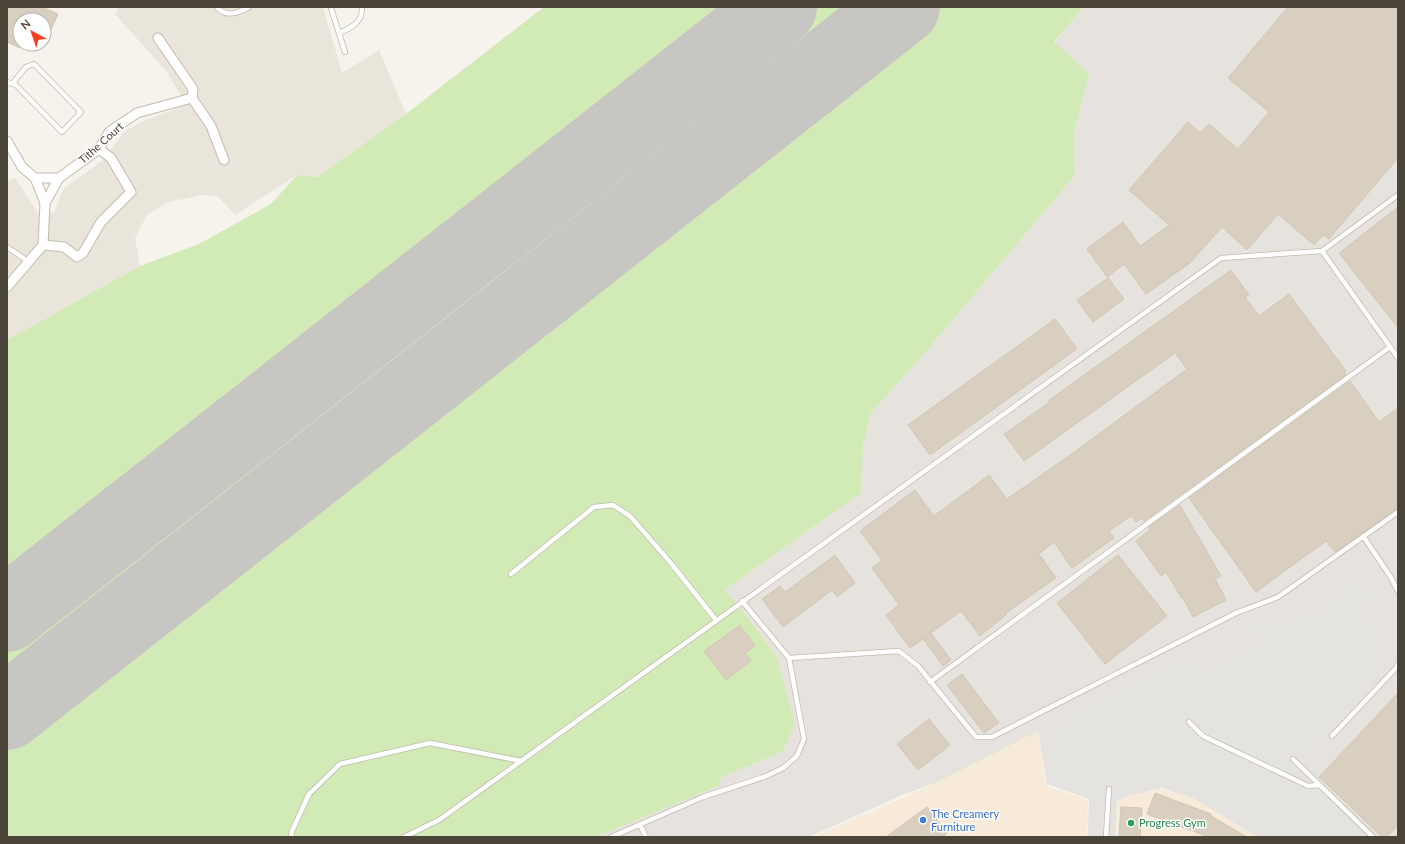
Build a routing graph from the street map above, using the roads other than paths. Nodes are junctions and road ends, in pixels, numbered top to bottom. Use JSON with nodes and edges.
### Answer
{"nodes":[{"id":1,"x":217,"y":7,"type":"edge"},
{"id":2,"x":249,"y":7,"type":"edge"},
{"id":3,"x":362,"y":7,"type":"edge"},
{"id":4,"x":331,"y":8,"type":"dead end"},
{"id":5,"x":339,"y":33,"type":"junction"},
{"id":6,"x":158,"y":38,"type":"dead end"},
{"id":7,"x":345,"y":52,"type":"dead end"},
{"id":8,"x":7,"y":82,"type":"edge"},
{"id":9,"x":12,"y":84,"type":"junction"},
{"id":10,"x":192,"y":98,"type":"junction"},
{"id":11,"x":7,"y":141,"type":"edge"},
{"id":12,"x":98,"y":148,"type":"junction"},
{"id":13,"x":224,"y":160,"type":"dead end"},
{"id":14,"x":35,"y":178,"type":"junction"},
{"id":15,"x":59,"y":178,"type":"junction"},
{"id":16,"x":1398,"y":195,"type":"edge"},
{"id":17,"x":45,"y":203,"type":"junction"},
{"id":18,"x":43,"y":245,"type":"junction"},
{"id":19,"x":7,"y":247,"type":"edge"},
{"id":20,"x":1322,"y":250,"type":"junction"},
{"id":21,"x":29,"y":262,"type":"junction"},
{"id":22,"x":7,"y":287,"type":"edge"},
{"id":23,"x":1390,"y":347,"type":"junction"},
{"id":24,"x":1398,"y":358,"type":"edge"},
{"id":25,"x":1398,"y":512,"type":"edge"},
{"id":26,"x":1363,"y":536,"type":"junction"},
{"id":27,"x":511,"y":574,"type":"dead end"},
{"id":28,"x":1398,"y":591,"type":"edge"},
{"id":29,"x":742,"y":601,"type":"junction"},
{"id":30,"x":716,"y":620,"type":"junction"},
{"id":31,"x":789,"y":658,"type":"junction"},
{"id":32,"x":1398,"y":664,"type":"edge"},
{"id":33,"x":930,"y":682,"type":"junction"},
{"id":34,"x":1188,"y":722,"type":"dead end"},
{"id":35,"x":1332,"y":736,"type":"dead end"},
{"id":36,"x":1293,"y":759,"type":"dead end"},
{"id":37,"x":521,"y":761,"type":"junction"},
{"id":38,"x":1319,"y":785,"type":"junction"},
{"id":39,"x":1109,"y":789,"type":"dead end"},
{"id":40,"x":640,"y":824,"type":"junction"},
{"id":41,"x":291,"y":837,"type":"edge"},
{"id":42,"x":404,"y":837,"type":"edge"},
{"id":43,"x":611,"y":837,"type":"edge"},
{"id":44,"x":646,"y":837,"type":"edge"},
{"id":45,"x":1106,"y":837,"type":"edge"},
{"id":46,"x":1373,"y":837,"type":"edge"}],
"edges":[{"from":1,"to":2,"type":"lane"},
{"from":3,"to":5,"type":"lane"},
{"from":4,"to":5,"type":"lane"},
{"from":5,"to":7,"type":"lane"},
{"from":6,"to":10,"type":"street"},
{"from":8,"to":9,"type":"lane"},
{"from":9,"to":9,"type":"lane"},
{"from":10,"to":12,"type":"street","name":"Tithe Court"},
{"from":10,"to":13,"type":"street"},
{"from":11,"to":14,"type":"street"},
{"from":12,"to":15,"type":"street","name":"Tithe Court"},
{"from":12,"to":18,"type":"street"},
{"from":14,"to":15,"type":"street"},
{"from":14,"to":17,"type":"street"},
{"from":15,"to":17,"type":"street","name":"Tithe Court"},
{"from":16,"to":20,"type":"lane"},
{"from":17,"to":18,"type":"street"},
{"from":18,"to":21,"type":"street"},
{"from":19,"to":21,"type":"lane"},
{"from":20,"to":23,"type":"lane"},
{"from":20,"to":29,"type":"lane"},
{"from":21,"to":22,"type":"street"},
{"from":23,"to":24,"type":"lane"},
{"from":23,"to":33,"type":"lane"},
{"from":25,"to":26,"type":"lane"},
{"from":26,"to":28,"type":"lane"},
{"from":26,"to":33,"type":"lane"},
{"from":27,"to":30,"type":"lane"},
{"from":29,"to":30,"type":"lane"},
{"from":29,"to":31,"type":"lane"},
{"from":30,"to":37,"type":"lane"},
{"from":31,"to":33,"type":"lane"},
{"from":31,"to":40,"type":"lane"},
{"from":32,"to":35,"type":"lane"},
{"from":34,"to":38,"type":"lane"},
{"from":36,"to":38,"type":"lane"},
{"from":37,"to":41,"type":"lane"},
{"from":37,"to":42,"type":"lane"},
{"from":38,"to":46,"type":"lane"},
{"from":39,"to":45,"type":"lane"},
{"from":40,"to":43,"type":"lane"},
{"from":40,"to":44,"type":"lane"}]}
